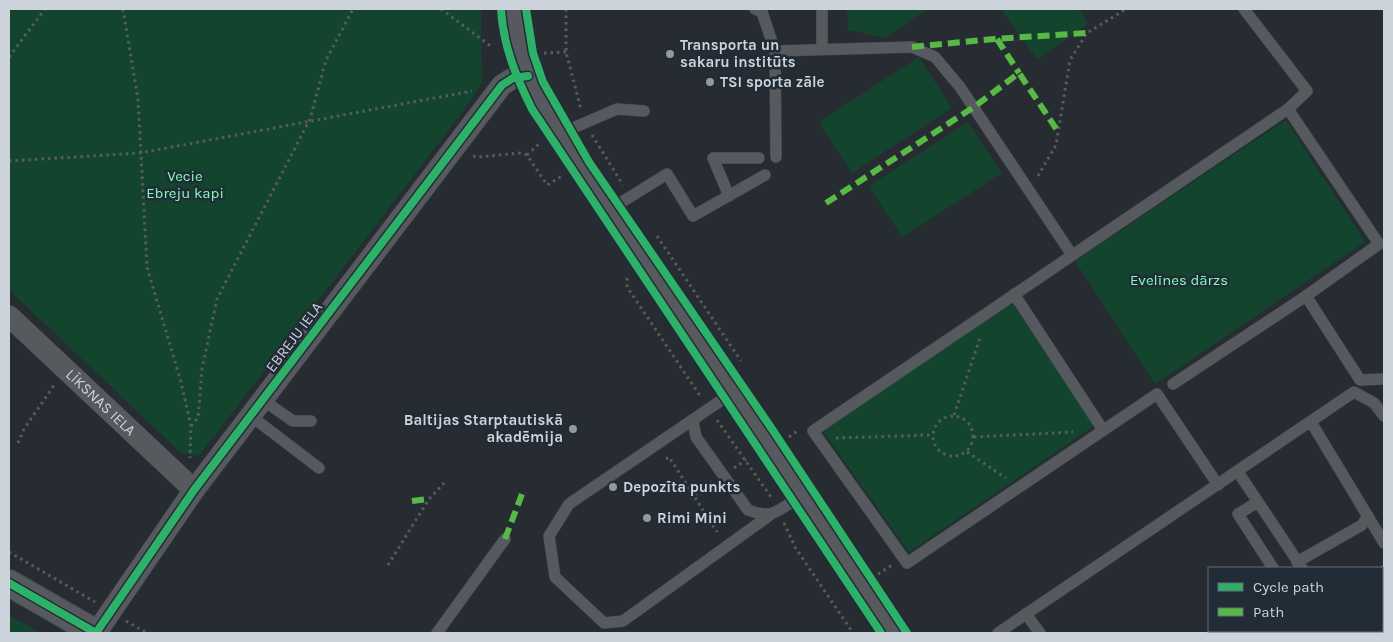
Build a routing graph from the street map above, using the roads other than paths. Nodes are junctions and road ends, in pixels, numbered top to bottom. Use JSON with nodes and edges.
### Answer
{"nodes":[{"id":1,"x":514,"y":9,"type":"edge"},
{"id":2,"x":755,"y":9,"type":"edge"},
{"id":3,"x":822,"y":9,"type":"edge"},
{"id":4,"x":1244,"y":9,"type":"edge"},
{"id":5,"x":822,"y":49,"type":"junction"},
{"id":6,"x":775,"y":51,"type":"junction"},
{"id":7,"x":528,"y":76,"type":"junction"},
{"id":8,"x":1288,"y":109,"type":"junction"},
{"id":9,"x":644,"y":111,"type":"dead end"},
{"id":10,"x":550,"y":139,"type":"junction"},
{"id":11,"x":776,"y":157,"type":"dead end"},
{"id":12,"x":759,"y":158,"type":"dead end"},
{"id":13,"x":764,"y":175,"type":"dead end"},
{"id":14,"x":729,"y":196,"type":"junction"},
{"id":15,"x":608,"y":211,"type":"junction"},
{"id":16,"x":1072,"y":255,"type":"junction"},
{"id":17,"x":1014,"y":294,"type":"junction"},
{"id":18,"x":1306,"y":296,"type":"junction"},
{"id":19,"x":9,"y":316,"type":"edge"},
{"id":20,"x":1384,"y":379,"type":"edge"},
{"id":21,"x":1360,"y":380,"type":"junction"},
{"id":22,"x":1173,"y":384,"type":"dead end"},
{"id":23,"x":1354,"y":392,"type":"junction"},
{"id":24,"x":732,"y":393,"type":"junction"},
{"id":25,"x":257,"y":408,"type":"junction"},
{"id":26,"x":1384,"y":416,"type":"edge"},
{"id":27,"x":311,"y":421,"type":"dead end"},
{"id":28,"x":693,"y":421,"type":"junction"},
{"id":29,"x":1311,"y":422,"type":"junction"},
{"id":30,"x":1104,"y":430,"type":"junction"},
{"id":31,"x":319,"y":468,"type":"dead end"},
{"id":32,"x":1238,"y":472,"type":"junction"},
{"id":33,"x":1218,"y":485,"type":"junction"},
{"id":34,"x":197,"y":486,"type":"junction"},
{"id":35,"x":1258,"y":502,"type":"junction"},
{"id":36,"x":783,"y":507,"type":"junction"},
{"id":37,"x":1368,"y":516,"type":"junction"},
{"id":38,"x":505,"y":539,"type":"dead end"},
{"id":39,"x":1384,"y":543,"type":"edge"},
{"id":40,"x":1299,"y":565,"type":"edge"},
{"id":41,"x":1272,"y":567,"type":"edge"},
{"id":42,"x":9,"y":583,"type":"edge"},
{"id":43,"x":1026,"y":614,"type":"junction"},
{"id":44,"x":96,"y":633,"type":"edge"},
{"id":45,"x":437,"y":633,"type":"edge"},
{"id":46,"x":892,"y":633,"type":"edge"},
{"id":47,"x":998,"y":633,"type":"edge"},
{"id":48,"x":1040,"y":633,"type":"edge"}],
"edges":[{"from":1,"to":7,"type":"street"},
{"from":2,"to":6,"type":"lane"},
{"from":3,"to":5,"type":"lane"},
{"from":4,"to":8,"type":"lane"},
{"from":5,"to":6,"type":"lane"},
{"from":5,"to":16,"type":"lane"},
{"from":6,"to":11,"type":"lane"},
{"from":7,"to":10,"type":"street"},
{"from":7,"to":25,"type":"street","name":"EBREJU IELA"},
{"from":8,"to":16,"type":"lane"},
{"from":8,"to":18,"type":"lane"},
{"from":9,"to":10,"type":"lane"},
{"from":10,"to":15,"type":"street"},
{"from":12,"to":14,"type":"lane"},
{"from":13,"to":14,"type":"lane"},
{"from":14,"to":15,"type":"lane"},
{"from":15,"to":24,"type":"street"},
{"from":16,"to":17,"type":"lane"},
{"from":17,"to":30,"type":"lane"},
{"from":17,"to":30,"type":"lane"},
{"from":18,"to":21,"type":"lane"},
{"from":18,"to":22,"type":"lane"},
{"from":19,"to":34,"type":"street","name":"LĪKSNAS IELA"},
{"from":20,"to":21,"type":"lane"},
{"from":21,"to":23,"type":"lane"},
{"from":23,"to":26,"type":"lane"},
{"from":23,"to":29,"type":"lane"},
{"from":24,"to":28,"type":"lane"},
{"from":24,"to":36,"type":"street"},
{"from":25,"to":27,"type":"lane"},
{"from":25,"to":31,"type":"lane"},
{"from":25,"to":34,"type":"street","name":"EBREJU IELA"},
{"from":28,"to":36,"type":"lane"},
{"from":28,"to":36,"type":"lane"},
{"from":29,"to":32,"type":"lane"},
{"from":29,"to":37,"type":"lane"},
{"from":30,"to":33,"type":"lane"},
{"from":32,"to":33,"type":"lane"},
{"from":32,"to":35,"type":"lane"},
{"from":33,"to":43,"type":"lane"},
{"from":34,"to":44,"type":"street","name":"EBREJU IELA"},
{"from":35,"to":40,"type":"lane"},
{"from":35,"to":41,"type":"lane"},
{"from":36,"to":46,"type":"street"},
{"from":37,"to":39,"type":"lane"},
{"from":37,"to":40,"type":"lane"},
{"from":38,"to":45,"type":"lane"},
{"from":42,"to":44,"type":"street"},
{"from":43,"to":47,"type":"lane"},
{"from":43,"to":48,"type":"lane"}]}
